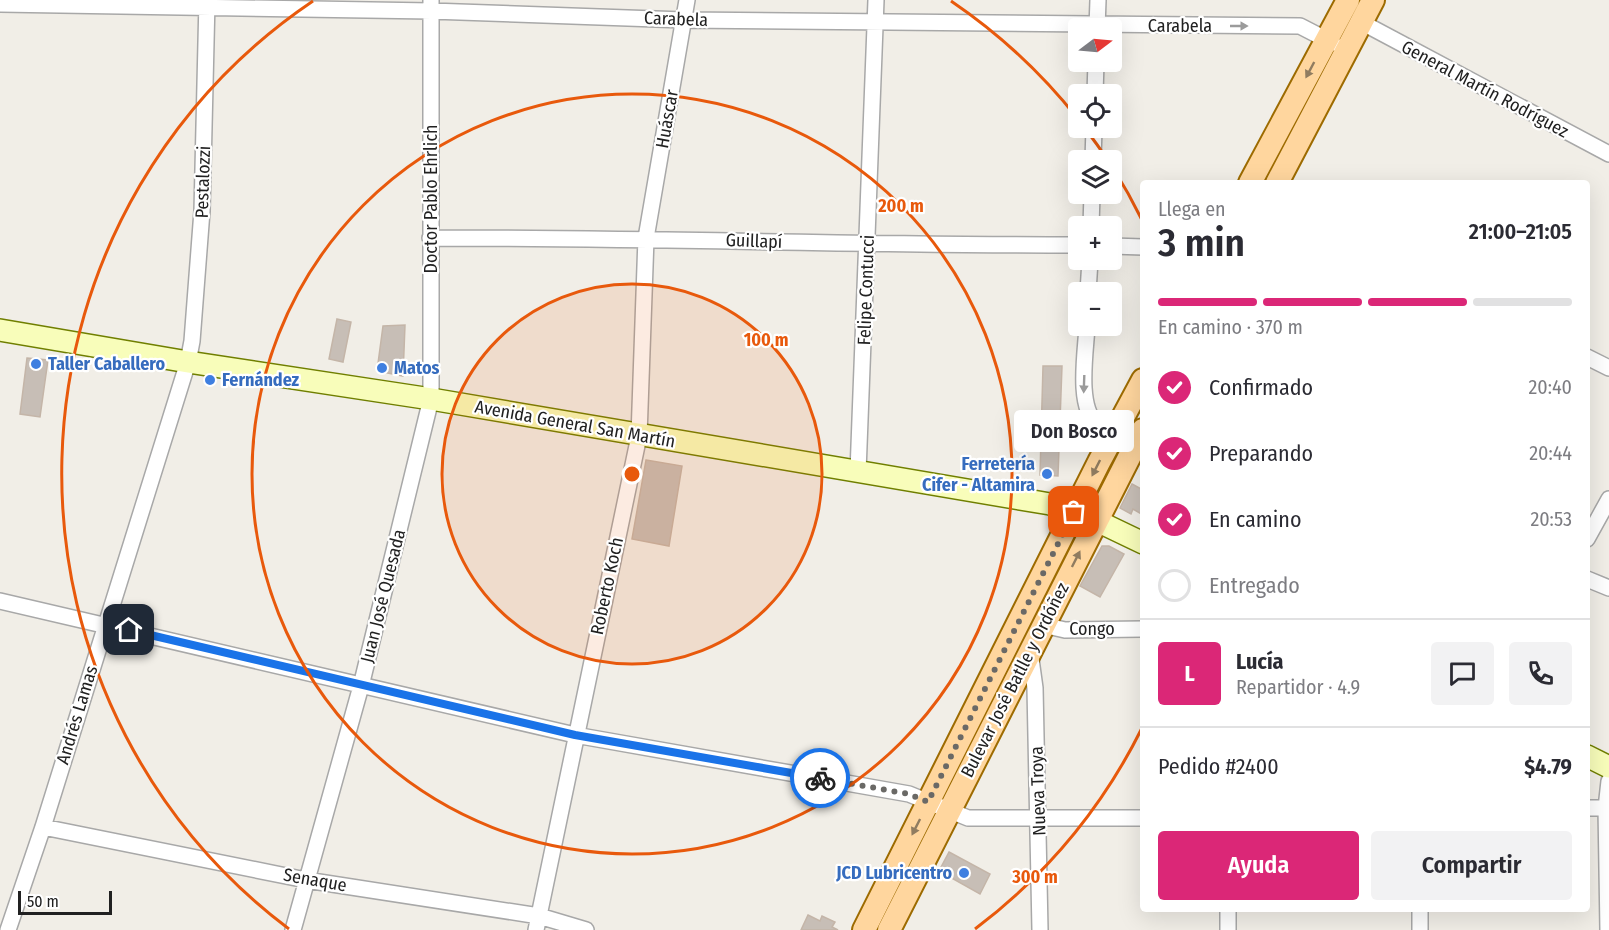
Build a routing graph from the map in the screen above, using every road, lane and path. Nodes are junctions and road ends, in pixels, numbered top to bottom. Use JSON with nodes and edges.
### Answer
{"nodes":[{"id":1,"x":687,"y":0,"type":"edge"},
{"id":2,"x":876,"y":0,"type":"edge"},
{"id":3,"x":1098,"y":0,"type":"edge"},
{"id":4,"x":1347,"y":0,"type":"edge"},
{"id":5,"x":0,"y":4,"type":"edge"},
{"id":6,"x":207,"y":5,"type":"edge"},
{"id":7,"x":431,"y":6,"type":"edge"},
{"id":8,"x":1364,"y":8,"type":"edge"},
{"id":9,"x":1097,"y":18,"type":"edge"},
{"id":10,"x":684,"y":20,"type":"junction"},
{"id":11,"x":875,"y":23,"type":"junction"},
{"id":12,"x":1068,"y":26,"type":"edge"},
{"id":13,"x":1122,"y":27,"type":"edge"},
{"id":14,"x":1327,"y":39,"type":"junction"},
{"id":15,"x":1347,"y":50,"type":"junction"},
{"id":16,"x":1609,"y":154,"type":"edge"},
{"id":17,"x":1252,"y":180,"type":"edge"},
{"id":18,"x":1279,"y":180,"type":"edge"},
{"id":19,"x":430,"y":238,"type":"junction"},
{"id":20,"x":646,"y":238,"type":"junction"},
{"id":21,"x":868,"y":245,"type":"junction"},
{"id":22,"x":1068,"y":245,"type":"edge"},
{"id":23,"x":1122,"y":246,"type":"edge"},
{"id":24,"x":1140,"y":247,"type":"edge"},
{"id":25,"x":0,"y":330,"type":"edge"},
{"id":26,"x":1087,"y":336,"type":"edge"},
{"id":27,"x":1590,"y":358,"type":"edge"},
{"id":28,"x":188,"y":362,"type":"junction"},
{"id":29,"x":1609,"y":368,"type":"edge"},
{"id":30,"x":1140,"y":385,"type":"edge"},
{"id":31,"x":431,"y":399,"type":"junction"},
{"id":32,"x":1114,"y":433,"type":"junction"},
{"id":33,"x":639,"y":436,"type":"junction"},
{"id":34,"x":1140,"y":436,"type":"edge"},
{"id":35,"x":858,"y":472,"type":"junction"},
{"id":36,"x":1609,"y":499,"type":"edge"},
{"id":37,"x":1074,"y":512,"type":"junction"},
{"id":38,"x":1095,"y":520,"type":"junction"},
{"id":39,"x":1590,"y":534,"type":"edge"},
{"id":40,"x":1140,"y":542,"type":"edge"},
{"id":41,"x":1590,"y":580,"type":"edge"},
{"id":42,"x":1609,"y":588,"type":"edge"},
{"id":43,"x":0,"y":601,"type":"edge"},
{"id":44,"x":105,"y":625,"type":"junction"},
{"id":45,"x":1043,"y":625,"type":"junction"},
{"id":46,"x":1140,"y":629,"type":"edge"},
{"id":47,"x":1030,"y":652,"type":"junction"},
{"id":48,"x":361,"y":686,"type":"junction"},
{"id":49,"x":575,"y":735,"type":"junction"},
{"id":50,"x":1590,"y":758,"type":"edge"},
{"id":51,"x":1609,"y":767,"type":"edge"},
{"id":52,"x":1609,"y":781,"type":"edge"},
{"id":53,"x":928,"y":802,"type":"junction"},
{"id":54,"x":1590,"y":808,"type":"edge"},
{"id":55,"x":1606,"y":808,"type":"junction"},
{"id":56,"x":949,"y":810,"type":"junction"},
{"id":57,"x":1140,"y":818,"type":"edge"},
{"id":58,"x":1039,"y":820,"type":"junction"},
{"id":59,"x":43,"y":827,"type":"junction"},
{"id":60,"x":306,"y":880,"type":"junction"},
{"id":61,"x":1228,"y":912,"type":"edge"},
{"id":62,"x":1420,"y":912,"type":"edge"},
{"id":63,"x":538,"y":923,"type":"edge"},
{"id":64,"x":8,"y":930,"type":"edge"},
{"id":65,"x":293,"y":930,"type":"edge"},
{"id":66,"x":586,"y":930,"type":"edge"},
{"id":67,"x":864,"y":930,"type":"edge"},
{"id":68,"x":889,"y":930,"type":"edge"},
{"id":69,"x":1040,"y":930,"type":"edge"},
{"id":70,"x":1228,"y":930,"type":"edge"},
{"id":71,"x":1420,"y":930,"type":"edge"},
{"id":72,"x":1608,"y":930,"type":"edge"}],
"edges":[{"from":1,"to":10,"type":"street","name":"Huáscar"},
{"from":2,"to":11,"type":"street","name":"Felipe Contucci"},
{"from":3,"to":9,"type":"street"},
{"from":4,"to":14,"type":"main road"},
{"from":5,"to":6,"type":"street","name":"Carabela"},
{"from":6,"to":7,"type":"street","name":"Carabela"},
{"from":6,"to":28,"type":"street","name":"Pestalozzi"},
{"from":7,"to":10,"type":"street","name":"Carabela"},
{"from":7,"to":19,"type":"street","name":"Doctor Pablo Ehrlich"},
{"from":8,"to":15,"type":"main road"},
{"from":8,"to":16,"type":"street","name":"General Martín Rodríguez"},
{"from":10,"to":11,"type":"street","name":"Carabela"},
{"from":10,"to":20,"type":"street","name":"Huáscar"},
{"from":11,"to":12,"type":"street","name":"Carabela"},
{"from":11,"to":21,"type":"street","name":"Felipe Contucci"},
{"from":13,"to":14,"type":"street","name":"Carabela","one_way":true},
{"from":14,"to":15,"type":"street","name":"Carabela"},
{"from":14,"to":17,"type":"main road","one_way":true},
{"from":15,"to":18,"type":"main road"},
{"from":19,"to":20,"type":"street","name":"Guillapí"},
{"from":19,"to":31,"type":"street","name":"Doctor Pablo Ehrlich"},
{"from":20,"to":21,"type":"street","name":"Guillapí"},
{"from":20,"to":33,"type":"street","name":"Roberto Koch"},
{"from":21,"to":22,"type":"street","name":"Guillapí"},
{"from":21,"to":35,"type":"street","name":"Felipe Contucci"},
{"from":23,"to":24,"type":"street"},
{"from":25,"to":28,"type":"main road","name":"Avenida General San Martín"},
{"from":26,"to":32,"type":"street","one_way":true},
{"from":27,"to":29,"type":"street"},
{"from":28,"to":31,"type":"main road","name":"Avenida General San Martín"},
{"from":28,"to":44,"type":"street","name":"Andrés Lamas"},
{"from":30,"to":32,"type":"main road","name":"Bulevar José Batlle y Ordóñez"},
{"from":31,"to":33,"type":"main road","name":"Avenida General San Martín"},
{"from":31,"to":48,"type":"street","name":"Juan José Quesada"},
{"from":32,"to":37,"type":"main road","name":"Bulevar José Batlle y Ordóñez","one_way":true},
{"from":33,"to":35,"type":"main road","name":"Avenida General San Martín"},
{"from":33,"to":49,"type":"street","name":"Roberto Koch"},
{"from":34,"to":38,"type":"main road","name":"Bulevar José Batlle y Ordóñez"},
{"from":35,"to":37,"type":"main road","name":"Avenida General San Martín"},
{"from":36,"to":39,"type":"street"},
{"from":37,"to":38,"type":"main road","name":"Avenida General San Martín"},
{"from":37,"to":53,"type":"main road","name":"Bulevar José Batlle y Ordóñez"},
{"from":38,"to":40,"type":"main road","name":"Avenida General San Martín"},
{"from":45,"to":38,"type":"main road","name":"Bulevar José Batlle y Ordóñez","one_way":true},
{"from":41,"to":42,"type":"street"},
{"from":43,"to":44,"type":"street"},
{"from":44,"to":48,"type":"street"},
{"from":44,"to":59,"type":"street","name":"Andrés Lamas"},
{"from":45,"to":46,"type":"street","name":"Congo"},
{"from":45,"to":47,"type":"main road","name":"Bulevar José Batlle y Ordóñez"},
{"from":47,"to":56,"type":"main road","name":"Bulevar José Batlle y Ordóñez"},
{"from":47,"to":58,"type":"street","name":"Nueva Troya"},
{"from":48,"to":49,"type":"street"},
{"from":48,"to":60,"type":"street","name":"Juan José Quesada"},
{"from":49,"to":53,"type":"street"},
{"from":49,"to":63,"type":"street","name":"Roberto Koch"},
{"from":50,"to":51,"type":"main road"},
{"from":52,"to":55,"type":"street"},
{"from":53,"to":56,"type":"street"},
{"from":53,"to":67,"type":"main road","name":"Bulevar José Batlle y Ordóñez","one_way":true},
{"from":54,"to":55,"type":"street"},
{"from":55,"to":72,"type":"street"},
{"from":56,"to":58,"type":"street"},
{"from":56,"to":68,"type":"main road","name":"Bulevar José Batlle y Ordóñez"},
{"from":57,"to":58,"type":"street"},
{"from":58,"to":69,"type":"street","name":"Nueva Troya"},
{"from":59,"to":60,"type":"street","name":"Senaque"},
{"from":59,"to":64,"type":"street","name":"Andrés Lamas"},
{"from":60,"to":63,"type":"street","name":"Senaque"},
{"from":60,"to":65,"type":"street","name":"Juan José Quesada"},
{"from":61,"to":70,"type":"street"},
{"from":62,"to":71,"type":"street"},
{"from":63,"to":66,"type":"street","name":"Senaque"}]}
